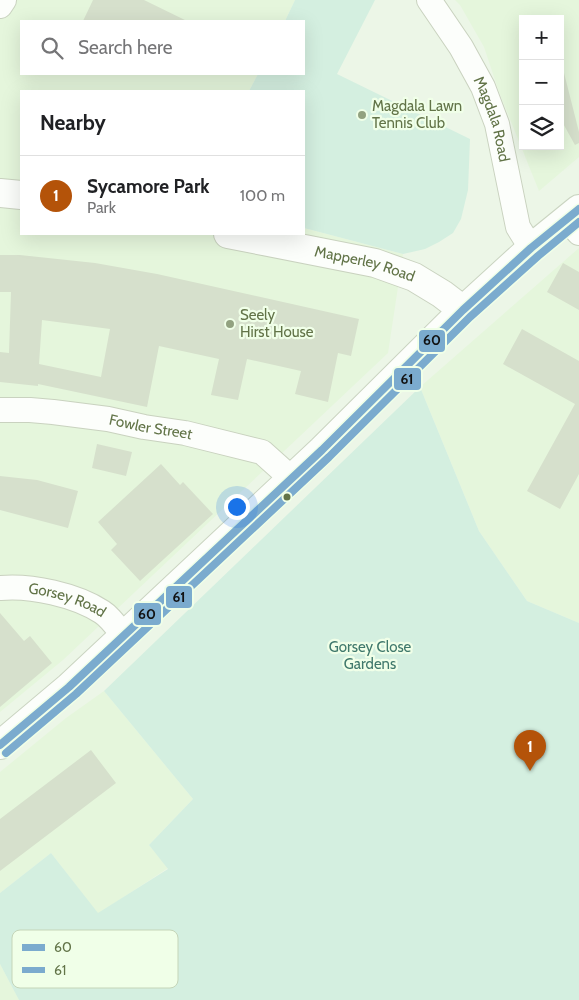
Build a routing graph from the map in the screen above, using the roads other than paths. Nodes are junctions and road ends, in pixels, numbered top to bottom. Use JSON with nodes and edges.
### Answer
{"nodes":[{"id":1,"x":4,"y":0,"type":"edge"},
{"id":2,"x":429,"y":0,"type":"edge"},
{"id":3,"x":0,"y":6,"type":"edge"},
{"id":4,"x":0,"y":193,"type":"edge"},
{"id":5,"x":20,"y":195,"type":"edge"},
{"id":6,"x":575,"y":220,"type":"edge"},
{"id":7,"x":233,"y":235,"type":"edge"},
{"id":8,"x":531,"y":248,"type":"junction"},
{"id":9,"x":463,"y":310,"type":"junction"},
{"id":10,"x":0,"y":410,"type":"edge"},
{"id":11,"x":291,"y":478,"type":"junction"},
{"id":12,"x":0,"y":588,"type":"edge"},
{"id":13,"x":123,"y":635,"type":"junction"},
{"id":14,"x":0,"y":745,"type":"edge"}],
"edges":[{"from":1,"to":3,"type":"street"},
{"from":2,"to":8,"type":"street","name":"Magdala Road"},
{"from":4,"to":5,"type":"main road"},
{"from":6,"to":8,"type":"main road"},
{"from":7,"to":9,"type":"main road","name":"Mapperley Road"},
{"from":8,"to":9,"type":"main road"},
{"from":9,"to":11,"type":"main road"},
{"from":10,"to":11,"type":"street","name":"Fowler Street"},
{"from":11,"to":13,"type":"main road"},
{"from":12,"to":13,"type":"street","name":"Gorsey Road"},
{"from":13,"to":14,"type":"main road"}]}
